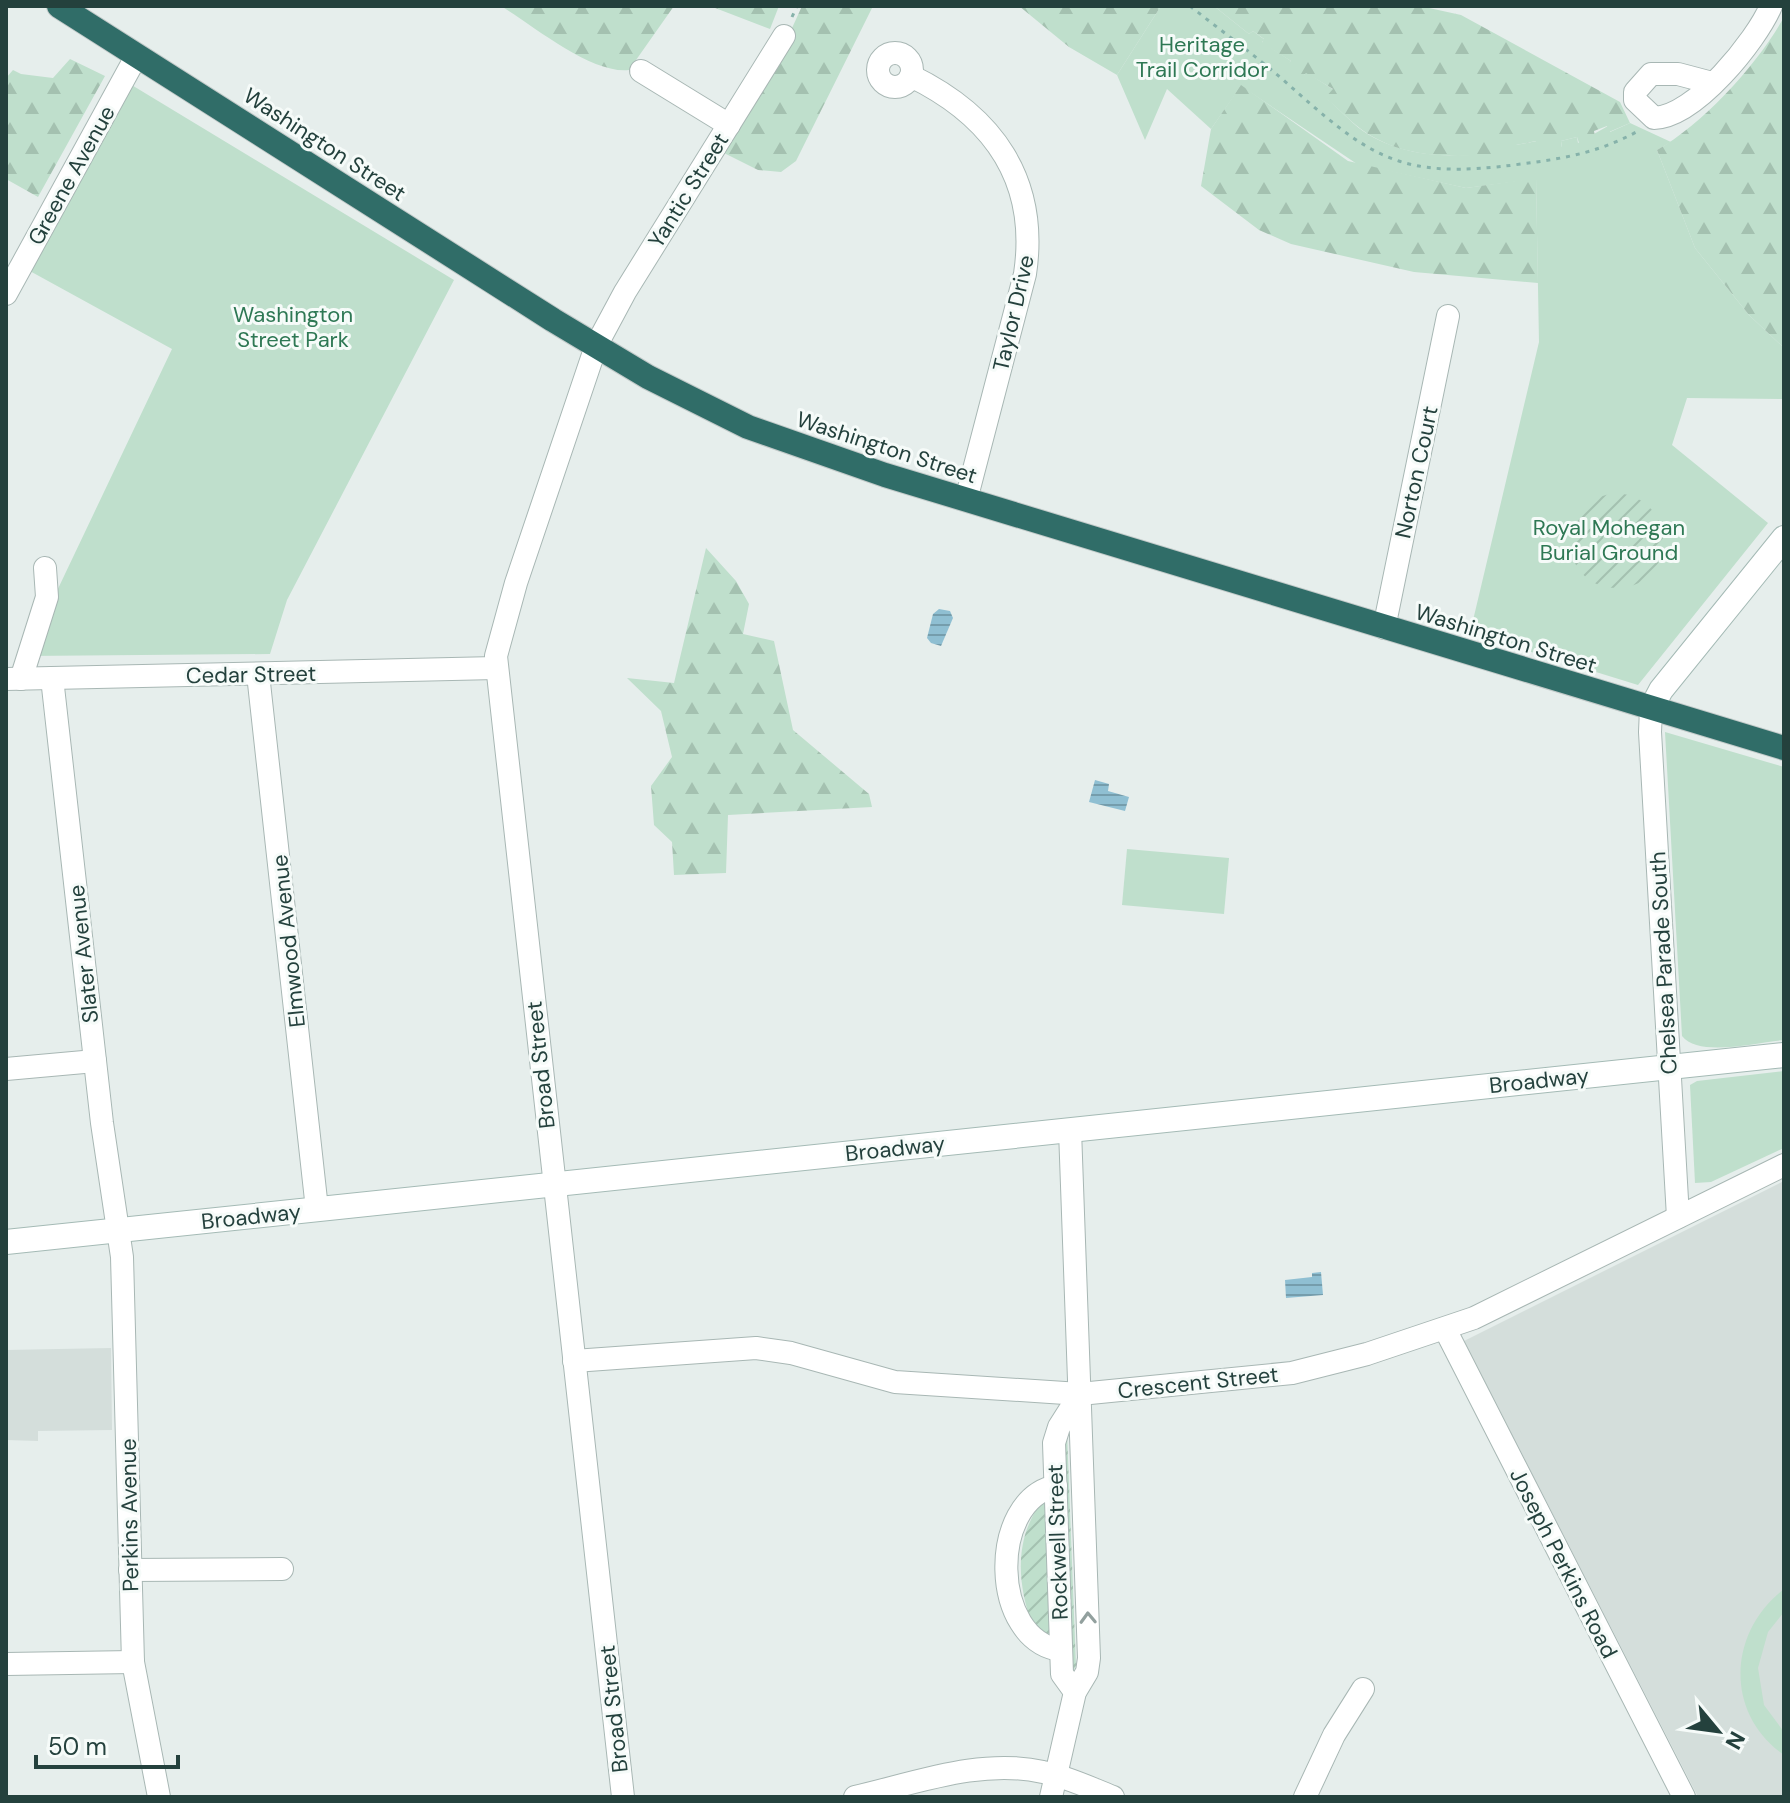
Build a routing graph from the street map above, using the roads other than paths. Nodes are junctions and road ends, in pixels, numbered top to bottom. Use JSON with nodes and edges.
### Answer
{"nodes":[{"id":1,"x":59,"y":6,"type":"edge"},
{"id":2,"x":1771,"y":6,"type":"edge"},
{"id":3,"x":784,"y":36,"type":"dead end"},
{"id":4,"x":137,"y":55,"type":"junction"},
{"id":5,"x":641,"y":71,"type":"dead end"},
{"id":6,"x":911,"y":76,"type":"dead end"},
{"id":7,"x":1712,"y":83,"type":"junction"},
{"id":8,"x":729,"y":125,"type":"junction"},
{"id":9,"x":6,"y":294,"type":"edge"},
{"id":10,"x":1448,"y":316,"type":"dead end"},
{"id":11,"x":596,"y":346,"type":"junction"},
{"id":12,"x":966,"y":500,"type":"junction"},
{"id":13,"x":1784,"y":538,"type":"edge"},
{"id":14,"x":45,"y":568,"type":"dead end"},
{"id":15,"x":1384,"y":628,"type":"junction"},
{"id":16,"x":496,"y":668,"type":"junction"},
{"id":17,"x":258,"y":674,"type":"junction"},
{"id":18,"x":52,"y":678,"type":"junction"},
{"id":19,"x":14,"y":679,"type":"edge"},
{"id":20,"x":1651,"y":709,"type":"junction"},
{"id":21,"x":1784,"y":748,"type":"edge"},
{"id":22,"x":1784,"y":1055,"type":"edge"},
{"id":23,"x":95,"y":1061,"type":"junction"},
{"id":24,"x":1670,"y":1067,"type":"junction"},
{"id":25,"x":6,"y":1069,"type":"edge"},
{"id":26,"x":1070,"y":1130,"type":"junction"},
{"id":27,"x":1784,"y":1165,"type":"edge"},
{"id":28,"x":554,"y":1184,"type":"junction"},
{"id":29,"x":317,"y":1209,"type":"junction"},
{"id":30,"x":1678,"y":1217,"type":"junction"},
{"id":31,"x":118,"y":1230,"type":"junction"},
{"id":32,"x":6,"y":1242,"type":"edge"},
{"id":33,"x":1445,"y":1329,"type":"junction"},
{"id":34,"x":574,"y":1361,"type":"junction"},
{"id":35,"x":1080,"y":1394,"type":"junction"},
{"id":36,"x":1056,"y":1486,"type":"junction"},
{"id":37,"x":282,"y":1569,"type":"dead end"},
{"id":38,"x":130,"y":1570,"type":"junction"},
{"id":39,"x":1061,"y":1650,"type":"junction"},
{"id":40,"x":133,"y":1662,"type":"junction"},
{"id":41,"x":6,"y":1664,"type":"edge"},
{"id":42,"x":1363,"y":1689,"type":"dead end"},
{"id":43,"x":1075,"y":1692,"type":"junction"},
{"id":44,"x":1054,"y":1786,"type":"edge"},
{"id":45,"x":159,"y":1797,"type":"edge"},
{"id":46,"x":623,"y":1797,"type":"edge"},
{"id":47,"x":855,"y":1797,"type":"edge"},
{"id":48,"x":1113,"y":1797,"type":"edge"},
{"id":49,"x":1305,"y":1797,"type":"edge"},
{"id":50,"x":1684,"y":1797,"type":"edge"}],
"edges":[{"from":1,"to":4,"type":"highway","name":"Washington Street"},
{"from":2,"to":7,"type":"street"},
{"from":3,"to":8,"type":"street","name":"Yantic Street"},
{"from":4,"to":9,"type":"street","name":"Greene Avenue"},
{"from":4,"to":11,"type":"highway","name":"Washington Street"},
{"from":5,"to":8,"type":"street"},
{"from":6,"to":12,"type":"street","name":"Taylor Drive"},
{"from":7,"to":7,"type":"street"},
{"from":8,"to":11,"type":"street","name":"Yantic Street"},
{"from":10,"to":15,"type":"street","name":"Norton Court"},
{"from":11,"to":12,"type":"highway","name":"Washington Street"},
{"from":11,"to":16,"type":"street","name":"Broad Street"},
{"from":12,"to":15,"type":"highway","name":"Washington Street"},
{"from":13,"to":20,"type":"main road"},
{"from":14,"to":19,"type":"street"},
{"from":15,"to":20,"type":"highway","name":"Washington Street"},
{"from":16,"to":17,"type":"street","name":"Cedar Street"},
{"from":16,"to":28,"type":"street","name":"Broad Street"},
{"from":17,"to":18,"type":"street","name":"Cedar Street"},
{"from":17,"to":29,"type":"street","name":"Elmwood Avenue"},
{"from":18,"to":19,"type":"street","name":"Cedar Street"},
{"from":18,"to":23,"type":"street","name":"Slater Avenue"},
{"from":20,"to":21,"type":"highway","name":"Washington Street"},
{"from":20,"to":24,"type":"street","name":"Chelsea Parade South"},
{"from":22,"to":24,"type":"main road","name":"Broadway"},
{"from":23,"to":25,"type":"street"},
{"from":23,"to":31,"type":"street","name":"Slater Avenue"},
{"from":24,"to":26,"type":"main road","name":"Broadway"},
{"from":24,"to":30,"type":"street","name":"Chelsea Parade South"},
{"from":26,"to":28,"type":"main road","name":"Broadway"},
{"from":26,"to":35,"type":"street","name":"Rockwell Street"},
{"from":27,"to":30,"type":"street","name":"Crescent Street"},
{"from":28,"to":29,"type":"main road","name":"Broadway"},
{"from":28,"to":34,"type":"street","name":"Broad Street"},
{"from":29,"to":31,"type":"main road","name":"Broadway"},
{"from":30,"to":33,"type":"street","name":"Crescent Street"},
{"from":31,"to":32,"type":"main road","name":"Broadway"},
{"from":31,"to":38,"type":"street","name":"Perkins Avenue"},
{"from":33,"to":35,"type":"street","name":"Crescent Street"},
{"from":33,"to":50,"type":"street","name":"Joseph Perkins Road"},
{"from":34,"to":35,"type":"street","name":"Crescent Street"},
{"from":34,"to":46,"type":"street","name":"Broad Street"},
{"from":35,"to":36,"type":"street","name":"Rockwell Street"},
{"from":43,"to":35,"type":"street","name":"Rockwell Street","one_way":true},
{"from":36,"to":39,"type":"street","name":"Rockwell Street"},
{"from":36,"to":39,"type":"street"},
{"from":37,"to":38,"type":"street"},
{"from":38,"to":40,"type":"street","name":"Perkins Avenue"},
{"from":39,"to":43,"type":"street","name":"Rockwell Street"},
{"from":40,"to":41,"type":"street"},
{"from":40,"to":45,"type":"street","name":"Perkins Avenue"},
{"from":42,"to":49,"type":"street"},
{"from":43,"to":44,"type":"street","name":"Rockwell Street"},
{"from":44,"to":47,"type":"street"},
{"from":44,"to":48,"type":"street"}]}
